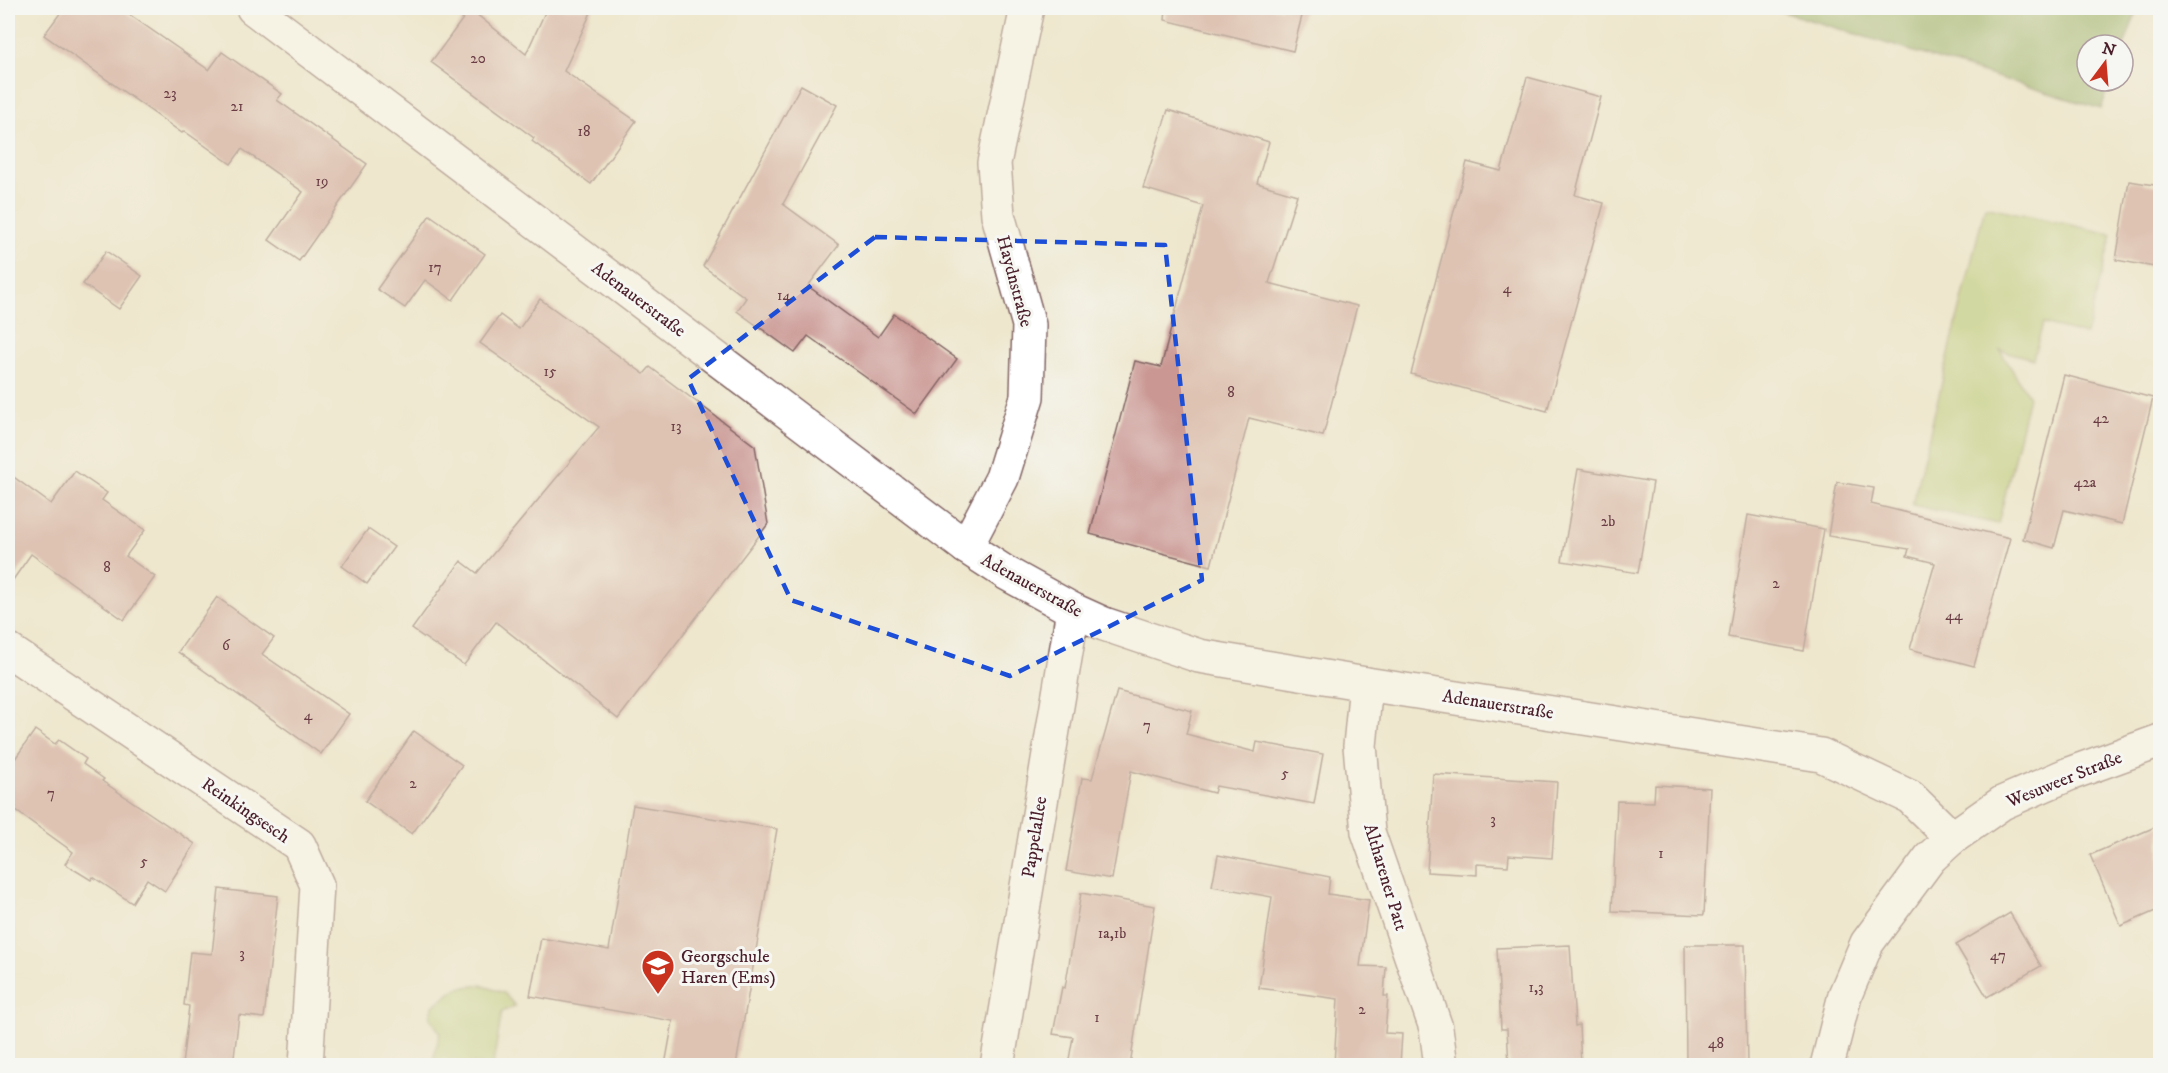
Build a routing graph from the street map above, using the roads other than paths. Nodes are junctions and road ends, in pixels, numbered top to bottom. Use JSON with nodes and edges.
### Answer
{"nodes":[{"id":1,"x":252,"y":8,"type":"edge"},
{"id":2,"x":1027,"y":8,"type":"edge"},
{"id":3,"x":966,"y":547,"type":"junction"},
{"id":4,"x":1073,"y":610,"type":"junction"},
{"id":5,"x":8,"y":650,"type":"edge"},
{"id":6,"x":1366,"y":684,"type":"junction"},
{"id":7,"x":2160,"y":741,"type":"edge"},
{"id":8,"x":1952,"y":838,"type":"junction"},
{"id":9,"x":306,"y":1065,"type":"edge"},
{"id":10,"x":997,"y":1065,"type":"edge"},
{"id":11,"x":1441,"y":1065,"type":"edge"},
{"id":12,"x":1827,"y":1065,"type":"edge"}],
"edges":[{"from":1,"to":3,"type":"street","name":"Adenauerstraße"},
{"from":2,"to":3,"type":"street","name":"Haydnstraße"},
{"from":3,"to":4,"type":"street","name":"Adenauerstraße"},
{"from":4,"to":6,"type":"street","name":"Adenauerstraße"},
{"from":4,"to":10,"type":"street","name":"Pappelallee"},
{"from":5,"to":9,"type":"street","name":"Reinkingsesch"},
{"from":6,"to":8,"type":"street","name":"Adenauerstraße"},
{"from":6,"to":11,"type":"street","name":"Altharener Patt"},
{"from":7,"to":8,"type":"street","name":"Wesuweer Straße"},
{"from":8,"to":12,"type":"street","name":"Wesuweer Straße"}]}
